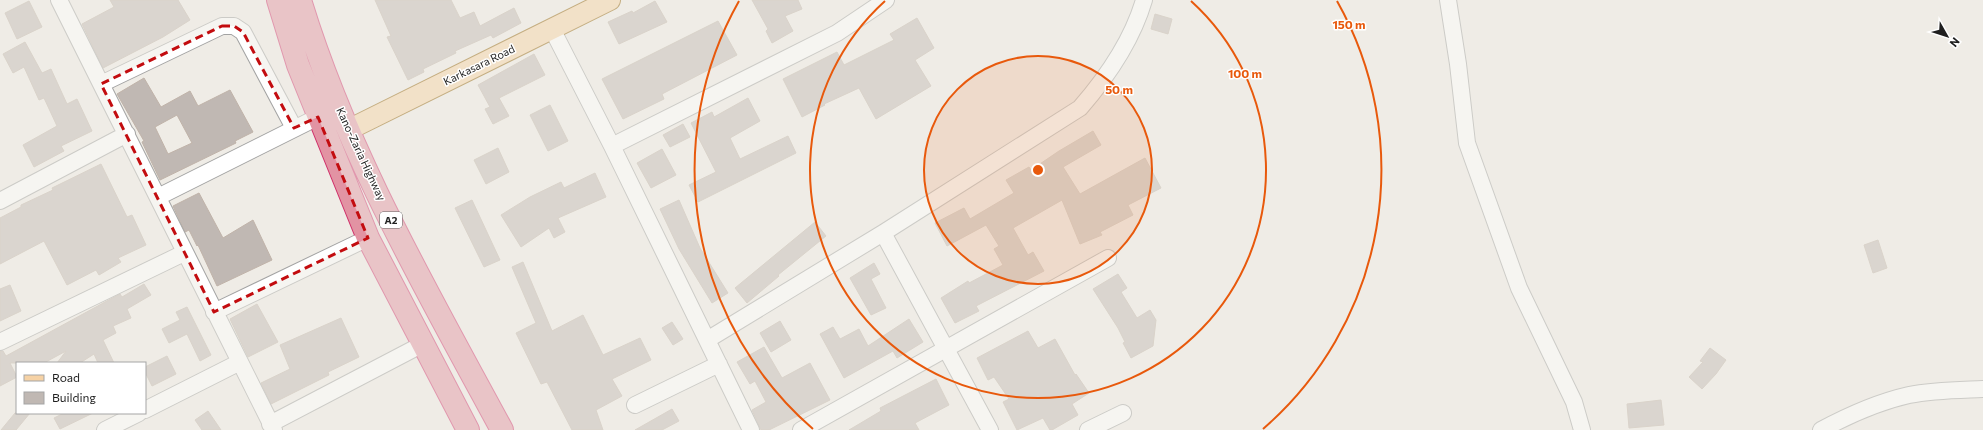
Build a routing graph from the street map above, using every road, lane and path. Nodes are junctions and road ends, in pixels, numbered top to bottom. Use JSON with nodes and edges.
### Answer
{"nodes":[{"id":1,"x":59,"y":0,"type":"edge"},
{"id":2,"x":278,"y":0,"type":"edge"},
{"id":3,"x":300,"y":0,"type":"edge"},
{"id":4,"x":608,"y":0,"type":"edge"},
{"id":5,"x":886,"y":0,"type":"edge"},
{"id":6,"x":1144,"y":0,"type":"edge"},
{"id":7,"x":1448,"y":0,"type":"edge"},
{"id":8,"x":552,"y":29,"type":"junction"},
{"id":9,"x":101,"y":84,"type":"junction"},
{"id":10,"x":318,"y":116,"type":"junction"},
{"id":11,"x":294,"y":128,"type":"junction"},
{"id":12,"x":348,"y":130,"type":"junction"},
{"id":13,"x":127,"y":134,"type":"junction"},
{"id":14,"x":612,"y":146,"type":"junction"},
{"id":15,"x":158,"y":197,"type":"junction"},
{"id":16,"x":0,"y":201,"type":"edge"},
{"id":17,"x":883,"y":233,"type":"junction"},
{"id":18,"x":368,"y":238,"type":"junction"},
{"id":19,"x":184,"y":253,"type":"junction"},
{"id":20,"x":1108,"y":258,"type":"dead end"},
{"id":21,"x":214,"y":312,"type":"junction"},
{"id":22,"x":707,"y":340,"type":"junction"},
{"id":23,"x":0,"y":342,"type":"edge"},
{"id":24,"x":423,"y":344,"type":"junction"},
{"id":25,"x":946,"y":349,"type":"junction"},
{"id":26,"x":240,"y":362,"type":"junction"},
{"id":27,"x":719,"y":364,"type":"junction"},
{"id":28,"x":1983,"y":389,"type":"edge"},
{"id":29,"x":636,"y":405,"type":"dead end"},
{"id":30,"x":146,"y":409,"type":"edge"},
{"id":31,"x":1123,"y":413,"type":"dead end"},
{"id":32,"x":137,"y":414,"type":"edge"},
{"id":33,"x":272,"y":427,"type":"edge"},
{"id":34,"x":105,"y":430,"type":"edge"},
{"id":35,"x":468,"y":430,"type":"edge"},
{"id":36,"x":502,"y":430,"type":"edge"},
{"id":37,"x":751,"y":430,"type":"edge"},
{"id":38,"x":801,"y":430,"type":"edge"},
{"id":39,"x":990,"y":430,"type":"edge"},
{"id":40,"x":1088,"y":430,"type":"edge"},
{"id":41,"x":1582,"y":430,"type":"edge"},
{"id":42,"x":1821,"y":430,"type":"edge"}],
"edges":[{"from":1,"to":9,"type":"street"},
{"from":2,"to":10,"type":"highway","number":"A2"},
{"from":3,"to":12,"type":"highway","name":"Kano-Zaria Highway","number":"A2"},
{"from":4,"to":8,"type":"main road","name":"Karkasara Road"},
{"from":5,"to":14,"type":"street"},
{"from":6,"to":17,"type":"street"},
{"from":7,"to":41,"type":"street"},
{"from":8,"to":12,"type":"main road","name":"Karkasara Road"},
{"from":8,"to":14,"type":"street"},
{"from":9,"to":11,"type":"street"},
{"from":9,"to":13,"type":"street"},
{"from":10,"to":11,"type":"street"},
{"from":10,"to":18,"type":"highway","number":"A2"},
{"from":11,"to":15,"type":"street"},
{"from":12,"to":36,"type":"highway","name":"Kano-Zaria Highway","number":"A2"},
{"from":13,"to":15,"type":"street"},
{"from":13,"to":16,"type":"street"},
{"from":14,"to":22,"type":"street"},
{"from":15,"to":19,"type":"street"},
{"from":17,"to":22,"type":"street"},
{"from":17,"to":25,"type":"street"},
{"from":18,"to":21,"type":"street"},
{"from":18,"to":24,"type":"highway","number":"A2"},
{"from":19,"to":21,"type":"street"},
{"from":19,"to":23,"type":"street"},
{"from":20,"to":25,"type":"street"},
{"from":21,"to":26,"type":"street"},
{"from":22,"to":27,"type":"street"},
{"from":24,"to":33,"type":"street"},
{"from":24,"to":35,"type":"highway","number":"A2"},
{"from":25,"to":38,"type":"street"},
{"from":25,"to":39,"type":"street"},
{"from":26,"to":30,"type":"street"},
{"from":26,"to":33,"type":"street"},
{"from":27,"to":29,"type":"street"},
{"from":27,"to":37,"type":"street"},
{"from":28,"to":42,"type":"street"},
{"from":31,"to":40,"type":"street"},
{"from":32,"to":34,"type":"street"}]}
